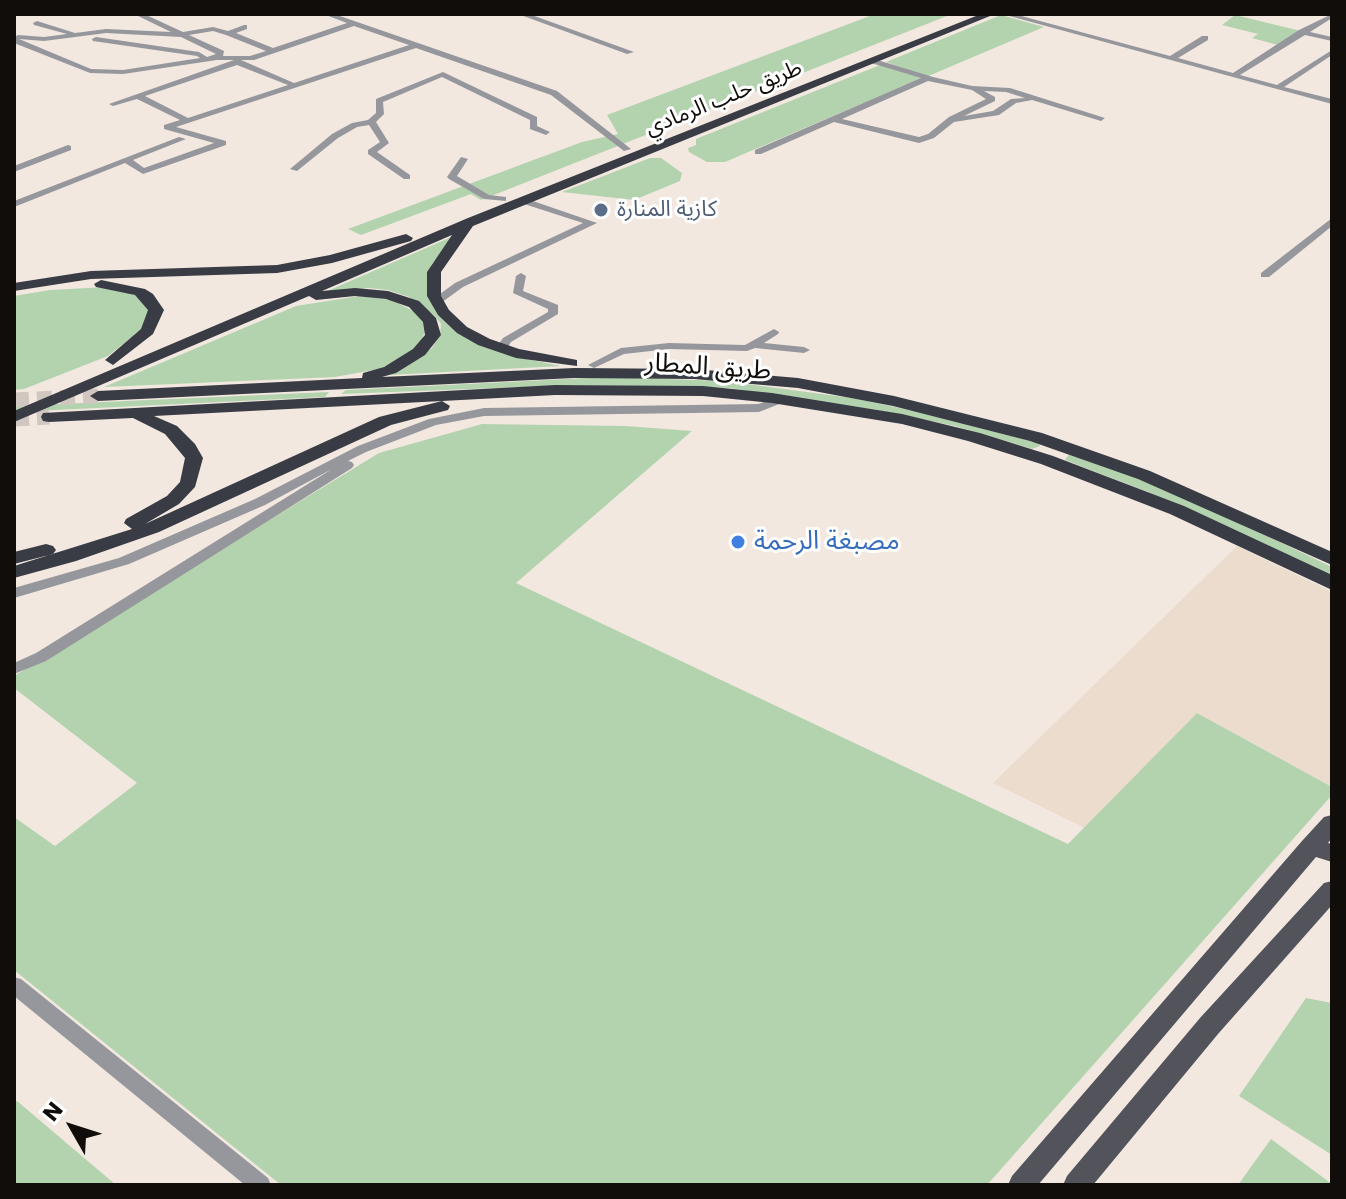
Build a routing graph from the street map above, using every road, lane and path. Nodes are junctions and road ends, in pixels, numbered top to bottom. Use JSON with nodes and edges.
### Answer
{"nodes":[{"id":1,"x":138,"y":14,"type":"edge"},
{"id":2,"x":327,"y":14,"type":"edge"},
{"id":3,"x":522,"y":14,"type":"edge"},
{"id":4,"x":970,"y":14,"type":"edge"},
{"id":5,"x":990,"y":14,"type":"edge"},
{"id":6,"x":1006,"y":14,"type":"edge"},
{"id":7,"x":1332,"y":15,"type":"edge"},
{"id":8,"x":37,"y":23,"type":"dead end"},
{"id":9,"x":356,"y":23,"type":"junction"},
{"id":10,"x":244,"y":27,"type":"dead end"},
{"id":11,"x":1302,"y":32,"type":"junction"},
{"id":12,"x":73,"y":33,"type":"junction"},
{"id":13,"x":229,"y":33,"type":"junction"},
{"id":14,"x":179,"y":35,"type":"junction"},
{"id":15,"x":14,"y":38,"type":"edge"},
{"id":16,"x":1205,"y":38,"type":"dead end"},
{"id":17,"x":1332,"y":39,"type":"edge"},
{"id":18,"x":417,"y":45,"type":"junction"},
{"id":19,"x":271,"y":50,"type":"junction"},
{"id":20,"x":630,"y":52,"type":"dead end"},
{"id":21,"x":1332,"y":52,"type":"edge"},
{"id":22,"x":217,"y":58,"type":"junction"},
{"id":23,"x":251,"y":58,"type":"junction"},
{"id":24,"x":1171,"y":59,"type":"junction"},
{"id":25,"x":207,"y":60,"type":"junction"},
{"id":26,"x":874,"y":61,"type":"junction"},
{"id":27,"x":237,"y":62,"type":"junction"},
{"id":28,"x":1233,"y":76,"type":"junction"},
{"id":29,"x":928,"y":78,"type":"junction"},
{"id":30,"x":290,"y":83,"type":"dead end"},
{"id":31,"x":972,"y":88,"type":"junction"},
{"id":32,"x":1277,"y":88,"type":"junction"},
{"id":33,"x":1332,"y":94,"type":"edge"},
{"id":34,"x":138,"y":96,"type":"junction"},
{"id":35,"x":1033,"y":100,"type":"junction"},
{"id":36,"x":1328,"y":101,"type":"edge"},
{"id":37,"x":113,"y":104,"type":"dead end"},
{"id":38,"x":1101,"y":118,"type":"dead end"},
{"id":39,"x":833,"y":119,"type":"junction"},
{"id":40,"x":186,"y":120,"type":"junction"},
{"id":41,"x":948,"y":121,"type":"junction"},
{"id":42,"x":371,"y":122,"type":"junction"},
{"id":43,"x":546,"y":132,"type":"dead end"},
{"id":44,"x":182,"y":139,"type":"dead end"},
{"id":45,"x":68,"y":148,"type":"dead end"},
{"id":46,"x":624,"y":150,"type":"junction"},
{"id":47,"x":758,"y":152,"type":"dead end"},
{"id":48,"x":464,"y":159,"type":"dead end"},
{"id":49,"x":126,"y":160,"type":"junction"},
{"id":50,"x":14,"y":169,"type":"edge"},
{"id":51,"x":294,"y":169,"type":"dead end"},
{"id":52,"x":407,"y":177,"type":"dead end"},
{"id":53,"x":503,"y":199,"type":"junction"},
{"id":54,"x":524,"y":201,"type":"junction"},
{"id":55,"x":14,"y":204,"type":"edge"},
{"id":56,"x":484,"y":207,"type":"junction"},
{"id":57,"x":473,"y":221,"type":"junction"},
{"id":58,"x":1332,"y":221,"type":"edge"},
{"id":59,"x":525,"y":243,"type":"dead end"},
{"id":60,"x":522,"y":257,"type":"junction"},
{"id":61,"x":1265,"y":275,"type":"dead end"},
{"id":62,"x":521,"y":276,"type":"dead end"},
{"id":63,"x":14,"y":287,"type":"edge"},
{"id":64,"x":14,"y":293,"type":"edge"},
{"id":65,"x":437,"y":301,"type":"junction"},
{"id":66,"x":274,"y":307,"type":"junction"},
{"id":67,"x":774,"y":332,"type":"dead end"},
{"id":68,"x":755,"y":345,"type":"junction"},
{"id":69,"x":502,"y":348,"type":"junction"},
{"id":70,"x":804,"y":350,"type":"dead end"},
{"id":71,"x":113,"y":360,"type":"junction"},
{"id":72,"x":594,"y":365,"type":"junction"},
{"id":73,"x":694,"y":374,"type":"junction"},
{"id":74,"x":338,"y":385,"type":"junction"},
{"id":75,"x":314,"y":386,"type":"junction"},
{"id":76,"x":511,"y":393,"type":"junction"},
{"id":77,"x":98,"y":396,"type":"tunnel mouth"},
{"id":78,"x":783,"y":399,"type":"junction"},
{"id":79,"x":14,"y":402,"type":"edge"},
{"id":80,"x":332,"y":403,"type":"junction"},
{"id":81,"x":129,"y":414,"type":"junction"},
{"id":82,"x":409,"y":414,"type":"junction"},
{"id":83,"x":14,"y":417,"type":"edge"},
{"id":84,"x":49,"y":417,"type":"tunnel mouth"},
{"id":85,"x":433,"y":422,"type":"junction"},
{"id":86,"x":1056,"y":443,"type":"junction"},
{"id":87,"x":360,"y":450,"type":"junction"},
{"id":88,"x":1043,"y":459,"type":"junction"},
{"id":89,"x":14,"y":558,"type":"edge"},
{"id":90,"x":1332,"y":559,"type":"edge"},
{"id":91,"x":14,"y":572,"type":"edge"},
{"id":92,"x":1332,"y":583,"type":"edge"},
{"id":93,"x":14,"y":593,"type":"edge"},
{"id":94,"x":14,"y":669,"type":"edge"},
{"id":95,"x":1332,"y":823,"type":"edge"},
{"id":96,"x":1321,"y":850,"type":"edge"},
{"id":97,"x":1332,"y":890,"type":"edge"},
{"id":98,"x":14,"y":985,"type":"edge"},
{"id":99,"x":261,"y":1185,"type":"edge"},
{"id":100,"x":1021,"y":1185,"type":"edge"},
{"id":101,"x":1076,"y":1185,"type":"edge"}],
"edges":[{"from":1,"to":14,"type":"street"},
{"from":2,"to":9,"type":"street"},
{"from":3,"to":20,"type":"street"},
{"from":4,"to":46,"type":"highway","name":"طريق حلب الرمادي"},
{"from":5,"to":26,"type":"highway","name":"طريق حلب الرمادي"},
{"from":6,"to":24,"type":"street"},
{"from":7,"to":11,"type":"street"},
{"from":8,"to":12,"type":"street"},
{"from":9,"to":18,"type":"street"},
{"from":9,"to":19,"type":"street"},
{"from":10,"to":13,"type":"street"},
{"from":11,"to":17,"type":"street"},
{"from":11,"to":28,"type":"street"},
{"from":12,"to":14,"type":"street"},
{"from":12,"to":15,"type":"street"},
{"from":12,"to":25,"type":"street"},
{"from":13,"to":14,"type":"street"},
{"from":13,"to":19,"type":"street"},
{"from":14,"to":22,"type":"street"},
{"from":15,"to":25,"type":"street"},
{"from":16,"to":24,"type":"street"},
{"from":18,"to":40,"type":"street"},
{"from":18,"to":46,"type":"street"},
{"from":19,"to":23,"type":"street"},
{"from":21,"to":32,"type":"street"},
{"from":22,"to":23,"type":"street"},
{"from":22,"to":25,"type":"street"},
{"from":23,"to":27,"type":"street"},
{"from":24,"to":28,"type":"street"},
{"from":26,"to":29,"type":"street"},
{"from":26,"to":54,"type":"highway","name":"طريق حلب الرمادي"},
{"from":27,"to":30,"type":"street"},
{"from":27,"to":34,"type":"street"},
{"from":28,"to":32,"type":"street"},
{"from":29,"to":31,"type":"street"},
{"from":29,"to":39,"type":"street"},
{"from":31,"to":35,"type":"street"},
{"from":31,"to":41,"type":"street"},
{"from":32,"to":36,"type":"street"},
{"from":33,"to":36,"type":"street"},
{"from":34,"to":37,"type":"street"},
{"from":34,"to":40,"type":"street"},
{"from":35,"to":38,"type":"street"},
{"from":35,"to":41,"type":"street"},
{"from":39,"to":41,"type":"street"},
{"from":39,"to":47,"type":"street"},
{"from":40,"to":49,"type":"street"},
{"from":42,"to":43,"type":"street"},
{"from":42,"to":51,"type":"street"},
{"from":42,"to":52,"type":"street"},
{"from":44,"to":49,"type":"street"},
{"from":45,"to":50,"type":"street"},
{"from":46,"to":53,"type":"highway","name":"طريق حلب الرمادي"},
{"from":48,"to":53,"type":"street"},
{"from":49,"to":55,"type":"street"},
{"from":53,"to":56,"type":"highway","name":"طريق حلب الرمادي"},
{"from":54,"to":57,"type":"highway","name":"طريق حلب الرمادي"},
{"from":54,"to":60,"type":"street"},
{"from":56,"to":63,"type":"highway"},
{"from":56,"to":71,"type":"highway"},
{"from":57,"to":65,"type":"highway"},
{"from":57,"to":66,"type":"highway","name":"طريق حلب الرمادي"},
{"from":58,"to":61,"type":"street"},
{"from":59,"to":60,"type":"street"},
{"from":60,"to":65,"type":"street"},
{"from":62,"to":69,"type":"street"},
{"from":64,"to":71,"type":"highway"},
{"from":65,"to":69,"type":"highway"},
{"from":66,"to":75,"type":"highway"},
{"from":66,"to":83,"type":"highway"},
{"from":67,"to":68,"type":"street"},
{"from":68,"to":70,"type":"street"},
{"from":68,"to":72,"type":"street"},
{"from":69,"to":72,"type":"highway"},
{"from":71,"to":79,"type":"highway"},
{"from":72,"to":73,"type":"highway"},
{"from":73,"to":74,"type":"highway","name":"طريق المطار"},
{"from":73,"to":86,"type":"highway","name":"طريق المطار"},
{"from":74,"to":75,"type":"highway","name":"طريق المطار"},
{"from":74,"to":80,"type":"highway"},
{"from":75,"to":77,"type":"highway","name":"طريق المطار"},
{"from":76,"to":78,"type":"highway","name":"طريق المطار"},
{"from":76,"to":80,"type":"highway","name":"طريق المطار"},
{"from":76,"to":82,"type":"highway"},
{"from":78,"to":85,"type":"street"},
{"from":78,"to":88,"type":"highway","name":"طريق المطار"},
{"from":80,"to":81,"type":"highway","name":"طريق المطار"},
{"from":81,"to":84,"type":"highway","name":"طريق المطار"},
{"from":81,"to":89,"type":"highway"},
{"from":82,"to":85,"type":"street"},
{"from":82,"to":91,"type":"highway"},
{"from":85,"to":87,"type":"street"},
{"from":86,"to":88,"type":"highway"},
{"from":86,"to":90,"type":"highway","name":"طريق المطار"},
{"from":87,"to":93,"type":"street"},
{"from":87,"to":94,"type":"street"},
{"from":88,"to":92,"type":"highway","name":"طريق المطار"},
{"from":95,"to":96,"type":"main road"},
{"from":96,"to":100,"type":"main road"},
{"from":97,"to":101,"type":"main road"},
{"from":98,"to":99,"type":"street"}]}
